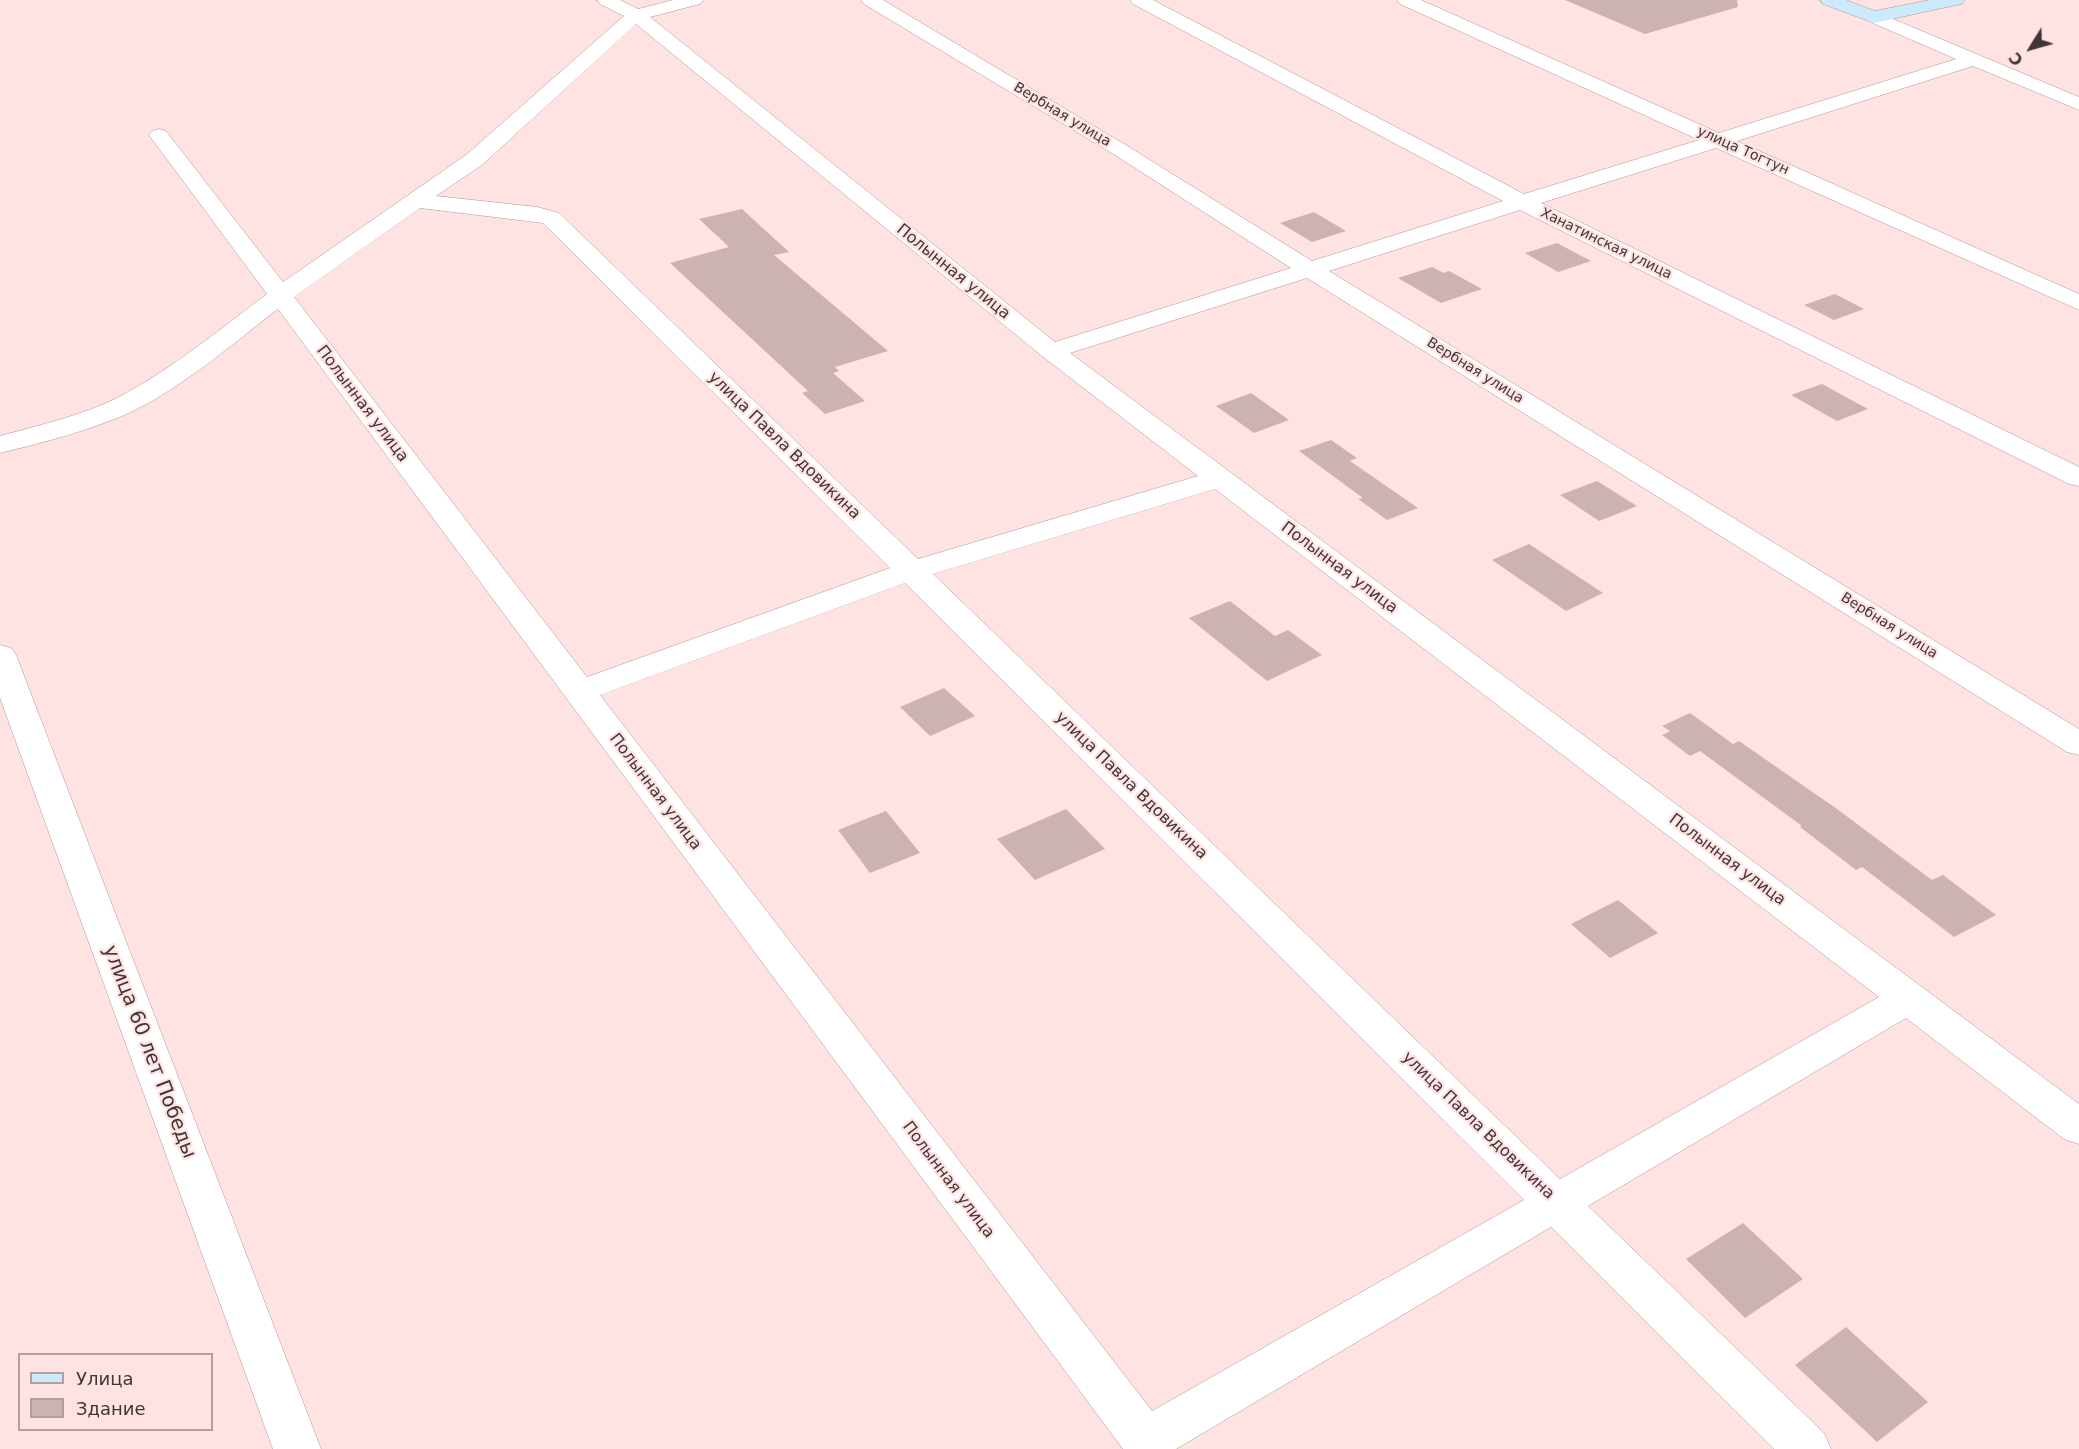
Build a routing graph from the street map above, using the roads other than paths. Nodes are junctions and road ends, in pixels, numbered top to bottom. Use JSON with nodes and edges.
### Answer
{"nodes":[{"id":1,"x":606,"y":0,"type":"edge"},
{"id":2,"x":694,"y":0,"type":"edge"},
{"id":3,"x":870,"y":0,"type":"edge"},
{"id":4,"x":1139,"y":0,"type":"edge"},
{"id":5,"x":1406,"y":0,"type":"edge"},
{"id":6,"x":1829,"y":0,"type":"edge"},
{"id":7,"x":1956,"y":0,"type":"edge"},
{"id":8,"x":636,"y":15,"type":"junction"},
{"id":9,"x":1874,"y":17,"type":"junction"},
{"id":10,"x":1975,"y":59,"type":"junction"},
{"id":11,"x":2079,"y":104,"type":"edge"},
{"id":12,"x":159,"y":135,"type":"dead end"},
{"id":13,"x":1717,"y":139,"type":"junction"},
{"id":14,"x":417,"y":201,"type":"junction"},
{"id":15,"x":1523,"y":203,"type":"junction"},
{"id":16,"x":1309,"y":269,"type":"junction"},
{"id":17,"x":280,"y":296,"type":"junction"},
{"id":18,"x":2079,"y":303,"type":"edge"},
{"id":19,"x":1051,"y":351,"type":"junction"},
{"id":20,"x":0,"y":445,"type":"edge"},
{"id":21,"x":1220,"y":478,"type":"junction"},
{"id":22,"x":2079,"y":478,"type":"edge"},
{"id":23,"x":911,"y":571,"type":"junction"},
{"id":24,"x":0,"y":654,"type":"edge"},
{"id":25,"x":579,"y":691,"type":"junction"},
{"id":26,"x":2079,"y":744,"type":"edge"},
{"id":27,"x":1909,"y":998,"type":"junction"},
{"id":28,"x":2079,"y":1126,"type":"edge"},
{"id":29,"x":1556,"y":1203,"type":"junction"},
{"id":30,"x":1149,"y":1445,"type":"edge"},
{"id":31,"x":297,"y":1449,"type":"edge"},
{"id":32,"x":1807,"y":1449,"type":"edge"}],
"edges":[{"from":1,"to":8,"type":"street","name":"Полынная улица"},
{"from":2,"to":8,"type":"street"},
{"from":3,"to":16,"type":"street","name":"Вербная улица"},
{"from":4,"to":15,"type":"street","name":"Ханатинская улица"},
{"from":5,"to":13,"type":"street","name":"улица Тогтун"},
{"from":6,"to":9,"type":"street"},
{"from":7,"to":9,"type":"street"},
{"from":8,"to":14,"type":"street"},
{"from":8,"to":19,"type":"street","name":"Полынная улица"},
{"from":9,"to":10,"type":"street"},
{"from":10,"to":11,"type":"street"},
{"from":10,"to":13,"type":"street"},
{"from":12,"to":17,"type":"street","name":"Полынная улица"},
{"from":13,"to":15,"type":"street"},
{"from":13,"to":18,"type":"street","name":"улица Тогтун"},
{"from":14,"to":17,"type":"street"},
{"from":14,"to":23,"type":"street","name":"улица Павла Вдовикина"},
{"from":15,"to":16,"type":"street"},
{"from":15,"to":22,"type":"street","name":"Ханатинская улица"},
{"from":16,"to":19,"type":"street"},
{"from":16,"to":26,"type":"street","name":"Вербная улица"},
{"from":17,"to":20,"type":"street"},
{"from":17,"to":25,"type":"street","name":"Полынная улица"},
{"from":19,"to":21,"type":"street","name":"Полынная улица"},
{"from":21,"to":23,"type":"street"},
{"from":21,"to":27,"type":"street","name":"Полынная улица"},
{"from":23,"to":25,"type":"street"},
{"from":23,"to":29,"type":"street","name":"улица Павла Вдовикина"},
{"from":24,"to":31,"type":"street","name":"улица 60 лет Победы"},
{"from":25,"to":30,"type":"street","name":"Полынная улица"},
{"from":27,"to":28,"type":"street","name":"Полынная улица"},
{"from":27,"to":29,"type":"street"},
{"from":29,"to":30,"type":"street"},
{"from":29,"to":32,"type":"street","name":"улица Павла Вдовикина"}]}
